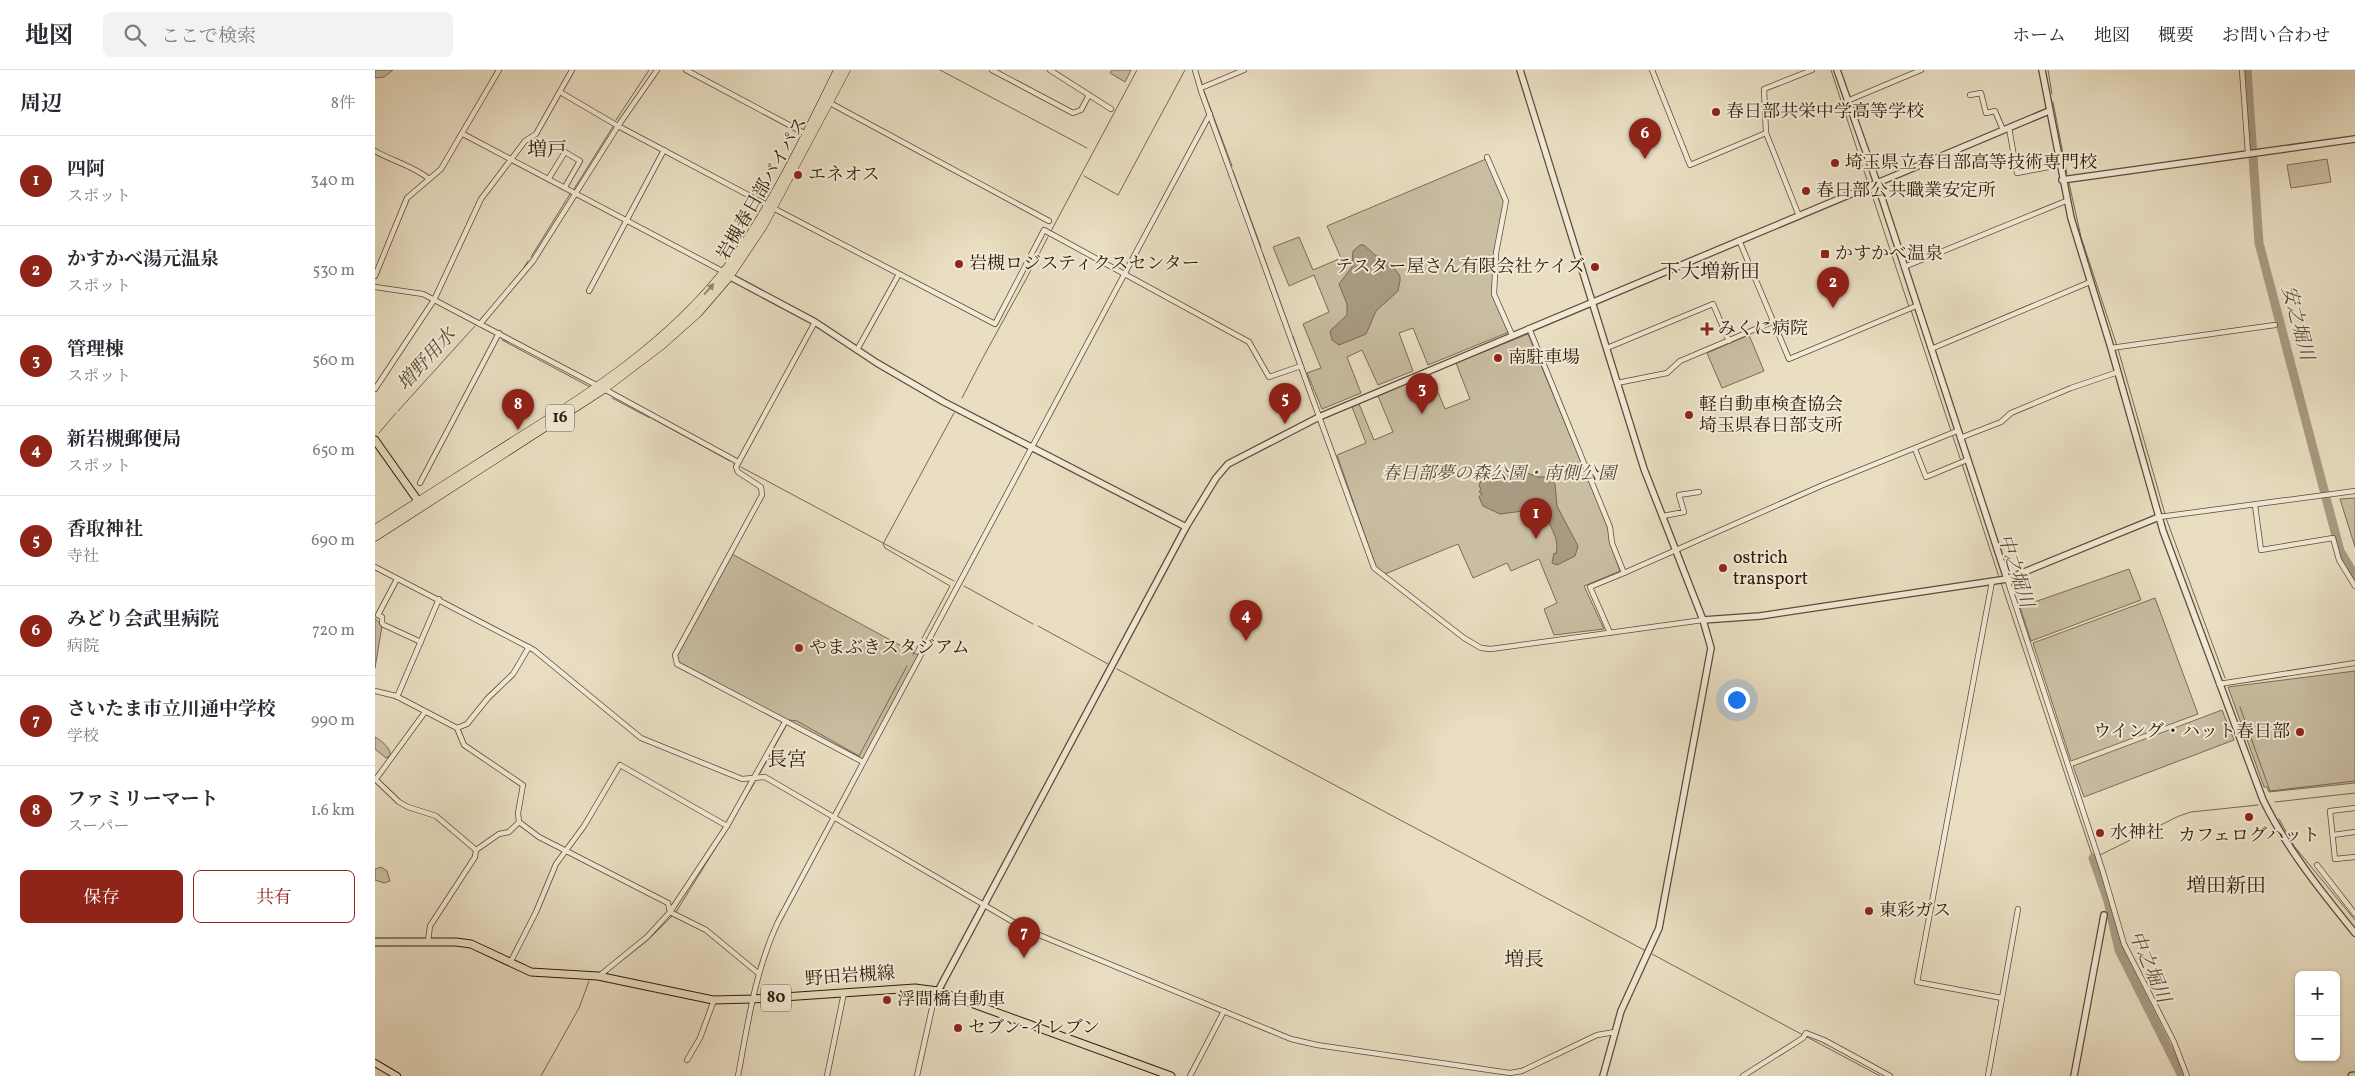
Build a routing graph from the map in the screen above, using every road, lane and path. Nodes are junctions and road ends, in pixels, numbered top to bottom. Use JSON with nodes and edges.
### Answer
{"nodes":[{"id":1,"x":499,"y":70,"type":"edge"},
{"id":2,"x":572,"y":70,"type":"edge"},
{"id":3,"x":657,"y":70,"type":"edge"},
{"id":4,"x":686,"y":70,"type":"edge"},
{"id":5,"x":838,"y":70,"type":"edge"},
{"id":6,"x":846,"y":70,"type":"edge"},
{"id":7,"x":992,"y":70,"type":"edge"},
{"id":8,"x":1050,"y":70,"type":"edge"},
{"id":9,"x":1195,"y":70,"type":"edge"},
{"id":10,"x":1244,"y":70,"type":"edge"},
{"id":11,"x":1520,"y":70,"type":"edge"},
{"id":12,"x":1652,"y":70,"type":"edge"},
{"id":13,"x":1812,"y":70,"type":"edge"},
{"id":14,"x":1837,"y":70,"type":"edge"},
{"id":15,"x":1921,"y":70,"type":"edge"},
{"id":16,"x":2042,"y":70,"type":"edge"},
{"id":17,"x":2242,"y":70,"type":"edge"},
{"id":18,"x":1201,"y":88,"type":"junction"},
{"id":19,"x":560,"y":92,"type":"junction"},
{"id":20,"x":1089,"y":95,"type":"junction"},
{"id":21,"x":1970,"y":95,"type":"dead end"},
{"id":22,"x":1847,"y":101,"type":"junction"},
{"id":23,"x":830,"y":103,"type":"junction"},
{"id":24,"x":1111,"y":109,"type":"dead end"},
{"id":25,"x":2049,"y":111,"type":"junction"},
{"id":26,"x":1210,"y":114,"type":"junction"},
{"id":27,"x":618,"y":126,"type":"junction"},
{"id":28,"x":2006,"y":129,"type":"junction"},
{"id":29,"x":463,"y":134,"type":"junction"},
{"id":30,"x":806,"y":134,"type":"junction"},
{"id":31,"x":1766,"y":134,"type":"junction"},
{"id":32,"x":2355,"y":139,"type":"edge"},
{"id":33,"x":375,"y":150,"type":"edge"},
{"id":34,"x":664,"y":150,"type":"junction"},
{"id":35,"x":2248,"y":153,"type":"junction"},
{"id":36,"x":1487,"y":157,"type":"dead end"},
{"id":37,"x":512,"y":158,"type":"junction"},
{"id":38,"x":2059,"y":166,"type":"junction"},
{"id":39,"x":549,"y":178,"type":"junction"},
{"id":40,"x":429,"y":179,"type":"junction"},
{"id":41,"x":2062,"y":180,"type":"junction"},
{"id":42,"x":1877,"y":183,"type":"junction"},
{"id":43,"x":565,"y":187,"type":"junction"},
{"id":44,"x":576,"y":193,"type":"junction"},
{"id":45,"x":2066,"y":201,"type":"junction"},
{"id":46,"x":770,"y":206,"type":"junction"},
{"id":47,"x":1799,"y":216,"type":"junction"},
{"id":48,"x":626,"y":221,"type":"junction"},
{"id":49,"x":1049,"y":221,"type":"dead end"},
{"id":50,"x":1739,"y":240,"type":"junction"},
{"id":51,"x":1904,"y":267,"type":"junction"},
{"id":52,"x":899,"y":274,"type":"junction"},
{"id":53,"x":1124,"y":274,"type":"junction"},
{"id":54,"x":726,"y":275,"type":"junction"},
{"id":55,"x":375,"y":276,"type":"edge"},
{"id":56,"x":2090,"y":282,"type":"junction"},
{"id":57,"x":375,"y":287,"type":"edge"},
{"id":58,"x":589,"y":291,"type":"dead end"},
{"id":59,"x":434,"y":300,"type":"junction"},
{"id":60,"x":1592,"y":301,"type":"junction"},
{"id":61,"x":1915,"y":306,"type":"junction"},
{"id":62,"x":815,"y":322,"type":"junction"},
{"id":63,"x":1772,"y":322,"type":"junction"},
{"id":64,"x":480,"y":324,"type":"junction"},
{"id":65,"x":2275,"y":325,"type":"dead end"},
{"id":66,"x":1529,"y":328,"type":"junction"},
{"id":67,"x":499,"y":333,"type":"junction"},
{"id":68,"x":1512,"y":335,"type":"junction"},
{"id":69,"x":1729,"y":341,"type":"junction"},
{"id":70,"x":1607,"y":348,"type":"junction"},
{"id":71,"x":2113,"y":348,"type":"junction"},
{"id":72,"x":1931,"y":349,"type":"junction"},
{"id":73,"x":857,"y":350,"type":"junction"},
{"id":74,"x":1301,"y":366,"type":"junction"},
{"id":75,"x":2118,"y":372,"type":"junction"},
{"id":76,"x":1617,"y":382,"type":"junction"},
{"id":77,"x":601,"y":388,"type":"junction"},
{"id":78,"x":375,"y":390,"type":"edge"},
{"id":79,"x":1319,"y":417,"type":"junction"},
{"id":80,"x":1957,"y":430,"type":"junction"},
{"id":81,"x":1960,"y":438,"type":"junction"},
{"id":82,"x":375,"y":440,"type":"edge"},
{"id":83,"x":1031,"y":448,"type":"junction"},
{"id":84,"x":1915,"y":449,"type":"junction"},
{"id":85,"x":1967,"y":460,"type":"junction"},
{"id":86,"x":738,"y":462,"type":"junction"},
{"id":87,"x":420,"y":483,"type":"dead end"},
{"id":88,"x":2355,"y":491,"type":"edge"},
{"id":89,"x":1699,"y":492,"type":"dead end"},
{"id":90,"x":420,"y":504,"type":"junction"},
{"id":91,"x":2255,"y":505,"type":"junction"},
{"id":92,"x":1663,"y":516,"type":"junction"},
{"id":93,"x":2161,"y":517,"type":"junction"},
{"id":94,"x":1185,"y":527,"type":"junction"},
{"id":95,"x":375,"y":529,"type":"edge"},
{"id":96,"x":375,"y":537,"type":"edge"},
{"id":97,"x":1676,"y":551,"type":"junction"},
{"id":98,"x":375,"y":567,"type":"edge"},
{"id":99,"x":1624,"y":572,"type":"junction"},
{"id":100,"x":397,"y":579,"type":"junction"},
{"id":101,"x":2000,"y":580,"type":"junction"},
{"id":102,"x":2355,"y":586,"type":"edge"},
{"id":103,"x":439,"y":599,"type":"junction"},
{"id":104,"x":1703,"y":620,"type":"junction"},
{"id":105,"x":1610,"y":633,"type":"junction"},
{"id":106,"x":421,"y":642,"type":"junction"},
{"id":107,"x":529,"y":648,"type":"junction"},
{"id":108,"x":2355,"y":663,"type":"edge"},
{"id":109,"x":2219,"y":684,"type":"junction"},
{"id":110,"x":375,"y":691,"type":"edge"},
{"id":111,"x":397,"y":697,"type":"junction"},
{"id":112,"x":425,"y":712,"type":"junction"},
{"id":113,"x":785,"y":722,"type":"junction"},
{"id":114,"x":457,"y":728,"type":"junction"},
{"id":115,"x":863,"y":762,"type":"junction"},
{"id":116,"x":754,"y":778,"type":"junction"},
{"id":117,"x":375,"y":779,"type":"edge"},
{"id":118,"x":2355,"y":808,"type":"edge"},
{"id":119,"x":834,"y":817,"type":"junction"},
{"id":120,"x":519,"y":822,"type":"junction"},
{"id":121,"x":727,"y":826,"type":"junction"},
{"id":122,"x":2355,"y":832,"type":"edge"},
{"id":123,"x":2333,"y":835,"type":"junction"},
{"id":124,"x":476,"y":850,"type":"junction"},
{"id":125,"x":566,"y":853,"type":"junction"},
{"id":126,"x":2355,"y":857,"type":"edge"},
{"id":127,"x":2317,"y":865,"type":"dead end"},
{"id":128,"x":985,"y":906,"type":"junction"},
{"id":129,"x":2018,"y":909,"type":"dead end"},
{"id":130,"x":2353,"y":909,"type":"edge"},
{"id":131,"x":672,"y":913,"type":"junction"},
{"id":132,"x":2355,"y":914,"type":"edge"},
{"id":133,"x":2104,"y":915,"type":"dead end"},
{"id":134,"x":2355,"y":933,"type":"edge"},
{"id":135,"x":428,"y":941,"type":"junction"},
{"id":136,"x":375,"y":942,"type":"edge"},
{"id":137,"x":510,"y":964,"type":"junction"},
{"id":138,"x":758,"y":973,"type":"junction"},
{"id":139,"x":598,"y":976,"type":"junction"},
{"id":140,"x":937,"y":991,"type":"junction"},
{"id":141,"x":844,"y":993,"type":"junction"},
{"id":142,"x":2002,"y":998,"type":"junction"},
{"id":143,"x":753,"y":999,"type":"junction"},
{"id":144,"x":714,"y":1000,"type":"junction"},
{"id":145,"x":1225,"y":1011,"type":"junction"},
{"id":146,"x":1615,"y":1032,"type":"junction"},
{"id":147,"x":687,"y":1060,"type":"dead end"},
{"id":148,"x":375,"y":1063,"type":"edge"},
{"id":149,"x":397,"y":1076,"type":"edge"},
{"id":150,"x":738,"y":1076,"type":"edge"},
{"id":151,"x":827,"y":1076,"type":"edge"},
{"id":152,"x":917,"y":1076,"type":"edge"},
{"id":153,"x":1171,"y":1076,"type":"edge"},
{"id":154,"x":1190,"y":1076,"type":"edge"},
{"id":155,"x":1603,"y":1076,"type":"edge"},
{"id":156,"x":1743,"y":1076,"type":"edge"},
{"id":157,"x":1890,"y":1076,"type":"edge"},
{"id":158,"x":1988,"y":1076,"type":"edge"},
{"id":159,"x":2074,"y":1076,"type":"edge"},
{"id":160,"x":2187,"y":1076,"type":"edge"}],
"edges":[{"from":1,"to":29,"type":"street"},
{"from":2,"to":19,"type":"street"},
{"from":3,"to":27,"type":"street"},
{"from":4,"to":30,"type":"street"},
{"from":5,"to":30,"type":"highway","name":"岩槻春日部バイパス","number":"16"},
{"from":6,"to":23,"type":"highway","name":"岩槻春日部バイパス","number":"16"},
{"from":7,"to":20,"type":"street"},
{"from":8,"to":20,"type":"street"},
{"from":9,"to":18,"type":"street"},
{"from":10,"to":18,"type":"street"},
{"from":11,"to":60,"type":"street"},
{"from":12,"to":31,"type":"street"},
{"from":13,"to":31,"type":"street"},
{"from":14,"to":22,"type":"street"},
{"from":15,"to":22,"type":"street"},
{"from":16,"to":25,"type":"street"},
{"from":17,"to":35,"type":"street"},
{"from":18,"to":26,"type":"street"},
{"from":19,"to":27,"type":"street"},
{"from":19,"to":37,"type":"street"},
{"from":20,"to":24,"type":"street"},
{"from":21,"to":28,"type":"street"},
{"from":22,"to":42,"type":"street"},
{"from":23,"to":46,"type":"highway","name":"岩槻春日部バイパス","number":"16"},
{"from":23,"to":49,"type":"street"},
{"from":25,"to":28,"type":"street"},
{"from":25,"to":38,"type":"street"},
{"from":26,"to":53,"type":"street"},
{"from":26,"to":74,"type":"street"},
{"from":27,"to":34,"type":"street"},
{"from":27,"to":44,"type":"street"},
{"from":28,"to":38,"type":"street"},
{"from":28,"to":42,"type":"street"},
{"from":29,"to":37,"type":"street"},
{"from":29,"to":40,"type":"street"},
{"from":30,"to":46,"type":"highway","name":"岩槻春日部バイパス","number":"16"},
{"from":31,"to":47,"type":"street"},
{"from":32,"to":35,"type":"street"},
{"from":33,"to":40,"type":"street"},
{"from":34,"to":46,"type":"street"},
{"from":34,"to":48,"type":"street"},
{"from":35,"to":41,"type":"street"},
{"from":36,"to":68,"type":"street"},
{"from":37,"to":39,"type":"street"},
{"from":37,"to":59,"type":"street"},
{"from":38,"to":41,"type":"street"},
{"from":39,"to":43,"type":"street"},
{"from":39,"to":43,"type":"street"},
{"from":40,"to":55,"type":"street"},
{"from":41,"to":45,"type":"street"},
{"from":42,"to":47,"type":"street"},
{"from":42,"to":51,"type":"street"},
{"from":43,"to":44,"type":"street"},
{"from":44,"to":48,"type":"street"},
{"from":44,"to":64,"type":"street"},
{"from":45,"to":51,"type":"street"},
{"from":45,"to":56,"type":"street"},
{"from":46,"to":52,"type":"street"},
{"from":46,"to":54,"type":"highway","name":"岩槻春日部バイパス","number":"16"},
{"from":47,"to":50,"type":"street"},
{"from":48,"to":54,"type":"street"},
{"from":48,"to":58,"type":"street"},
{"from":50,"to":60,"type":"street"},
{"from":50,"to":63,"type":"street"},
{"from":51,"to":61,"type":"street"},
{"from":52,"to":53,"type":"street"},
{"from":52,"to":73,"type":"street"},
{"from":53,"to":74,"type":"street"},
{"from":53,"to":83,"type":"street"},
{"from":54,"to":62,"type":"street"},
{"from":54,"to":77,"type":"highway","name":"岩槻春日部バイパス","number":"16"},
{"from":56,"to":71,"type":"street"},
{"from":56,"to":72,"type":"street"},
{"from":57,"to":59,"type":"street"},
{"from":59,"to":64,"type":"street"},
{"from":59,"to":78,"type":"street"},
{"from":60,"to":66,"type":"street"},
{"from":60,"to":70,"type":"street"},
{"from":61,"to":63,"type":"street"},
{"from":61,"to":72,"type":"street"},
{"from":62,"to":73,"type":"street"},
{"from":62,"to":86,"type":"street"},
{"from":63,"to":69,"type":"street"},
{"from":64,"to":67,"type":"street"},
{"from":65,"to":71,"type":"street"},
{"from":66,"to":68,"type":"street"},
{"from":66,"to":99,"type":"street"},
{"from":67,"to":77,"type":"street"},
{"from":67,"to":87,"type":"street"},
{"from":68,"to":79,"type":"street"},
{"from":69,"to":70,"type":"street"},
{"from":69,"to":76,"type":"street"},
{"from":70,"to":76,"type":"street"},
{"from":71,"to":75,"type":"street"},
{"from":72,"to":80,"type":"street"},
{"from":73,"to":83,"type":"street"},
{"from":74,"to":79,"type":"street"},
{"from":75,"to":81,"type":"street"},
{"from":75,"to":93,"type":"street"},
{"from":76,"to":92,"type":"street"},
{"from":77,"to":86,"type":"street"},
{"from":77,"to":90,"type":"highway","name":"岩槻春日部バイパス","number":"16"},
{"from":79,"to":94,"type":"street"},
{"from":79,"to":105,"type":"street"},
{"from":80,"to":81,"type":"street"},
{"from":80,"to":84,"type":"street"},
{"from":81,"to":85,"type":"street"},
{"from":82,"to":90,"type":"main road"},
{"from":83,"to":94,"type":"street"},
{"from":83,"to":115,"type":"street"},
{"from":84,"to":85,"type":"street"},
{"from":84,"to":97,"type":"street"},
{"from":85,"to":101,"type":"street"},
{"from":86,"to":113,"type":"street"},
{"from":88,"to":91,"type":"street"},
{"from":89,"to":92,"type":"street"},
{"from":90,"to":95,"type":"highway","name":"岩槻春日部バイパス","number":"16"},
{"from":90,"to":96,"type":"highway","name":"岩槻春日部バイパス","number":"16"},
{"from":91,"to":93,"type":"street"},
{"from":91,"to":102,"type":"street"},
{"from":92,"to":97,"type":"street"},
{"from":93,"to":101,"type":"street"},
{"from":93,"to":109,"type":"street"},
{"from":94,"to":128,"type":"street"},
{"from":97,"to":99,"type":"street"},
{"from":97,"to":104,"type":"street"},
{"from":98,"to":100,"type":"street"},
{"from":99,"to":105,"type":"street"},
{"from":100,"to":103,"type":"street"},
{"from":100,"to":106,"type":"street"},
{"from":101,"to":104,"type":"street"},
{"from":101,"to":142,"type":"street"},
{"from":101,"to":160,"type":"street"},
{"from":103,"to":106,"type":"street"},
{"from":103,"to":107,"type":"street"},
{"from":104,"to":105,"type":"street"},
{"from":104,"to":146,"type":"street"},
{"from":106,"to":111,"type":"street"},
{"from":107,"to":114,"type":"street"},
{"from":107,"to":116,"type":"street"},
{"from":108,"to":109,"type":"street"},
{"from":109,"to":134,"type":"street"},
{"from":110,"to":111,"type":"street"},
{"from":111,"to":112,"type":"street"},
{"from":112,"to":114,"type":"street"},
{"from":112,"to":117,"type":"street"},
{"from":113,"to":115,"type":"street"},
{"from":113,"to":116,"type":"street"},
{"from":114,"to":120,"type":"street"},
{"from":115,"to":119,"type":"street"},
{"from":116,"to":119,"type":"street"},
{"from":116,"to":121,"type":"street"},
{"from":117,"to":124,"type":"street"},
{"from":118,"to":123,"type":"street"},
{"from":119,"to":128,"type":"street"},
{"from":119,"to":138,"type":"street"},
{"from":120,"to":124,"type":"street"},
{"from":120,"to":125,"type":"street"},
{"from":121,"to":125,"type":"street"},
{"from":121,"to":131,"type":"street"},
{"from":122,"to":123,"type":"street"},
{"from":123,"to":126,"type":"street"},
{"from":124,"to":135,"type":"street"},
{"from":125,"to":131,"type":"street"},
{"from":125,"to":137,"type":"street"},
{"from":127,"to":130,"type":"street"},
{"from":128,"to":140,"type":"street"},
{"from":128,"to":145,"type":"street"},
{"from":129,"to":142,"type":"street"},
{"from":130,"to":132,"type":"street"},
{"from":131,"to":138,"type":"street"},
{"from":131,"to":139,"type":"street"},
{"from":133,"to":159,"type":"street"},
{"from":135,"to":136,"type":"main road","name":"野田岩槻線","number":"80"},
{"from":135,"to":137,"type":"main road","name":"野田岩槻線","number":"80"},
{"from":137,"to":139,"type":"main road","name":"野田岩槻線","number":"80"},
{"from":138,"to":143,"type":"street"},
{"from":139,"to":144,"type":"main road","name":"野田岩槻線","number":"80"},
{"from":140,"to":141,"type":"main road","name":"野田岩槻線","number":"80"},
{"from":140,"to":152,"type":"street"},
{"from":140,"to":153,"type":"main road","name":"野田岩槻線","number":"80"},
{"from":141,"to":143,"type":"main road","name":"野田岩槻線","number":"80"},
{"from":141,"to":151,"type":"street"},
{"from":142,"to":158,"type":"street"},
{"from":143,"to":144,"type":"main road","name":"野田岩槻線","number":"80"},
{"from":143,"to":150,"type":"street"},
{"from":144,"to":147,"type":"street"},
{"from":145,"to":146,"type":"street"},
{"from":145,"to":154,"type":"street"},
{"from":146,"to":155,"type":"street"},
{"from":148,"to":149,"type":"main road"},
{"from":156,"to":157,"type":"street"}]}
